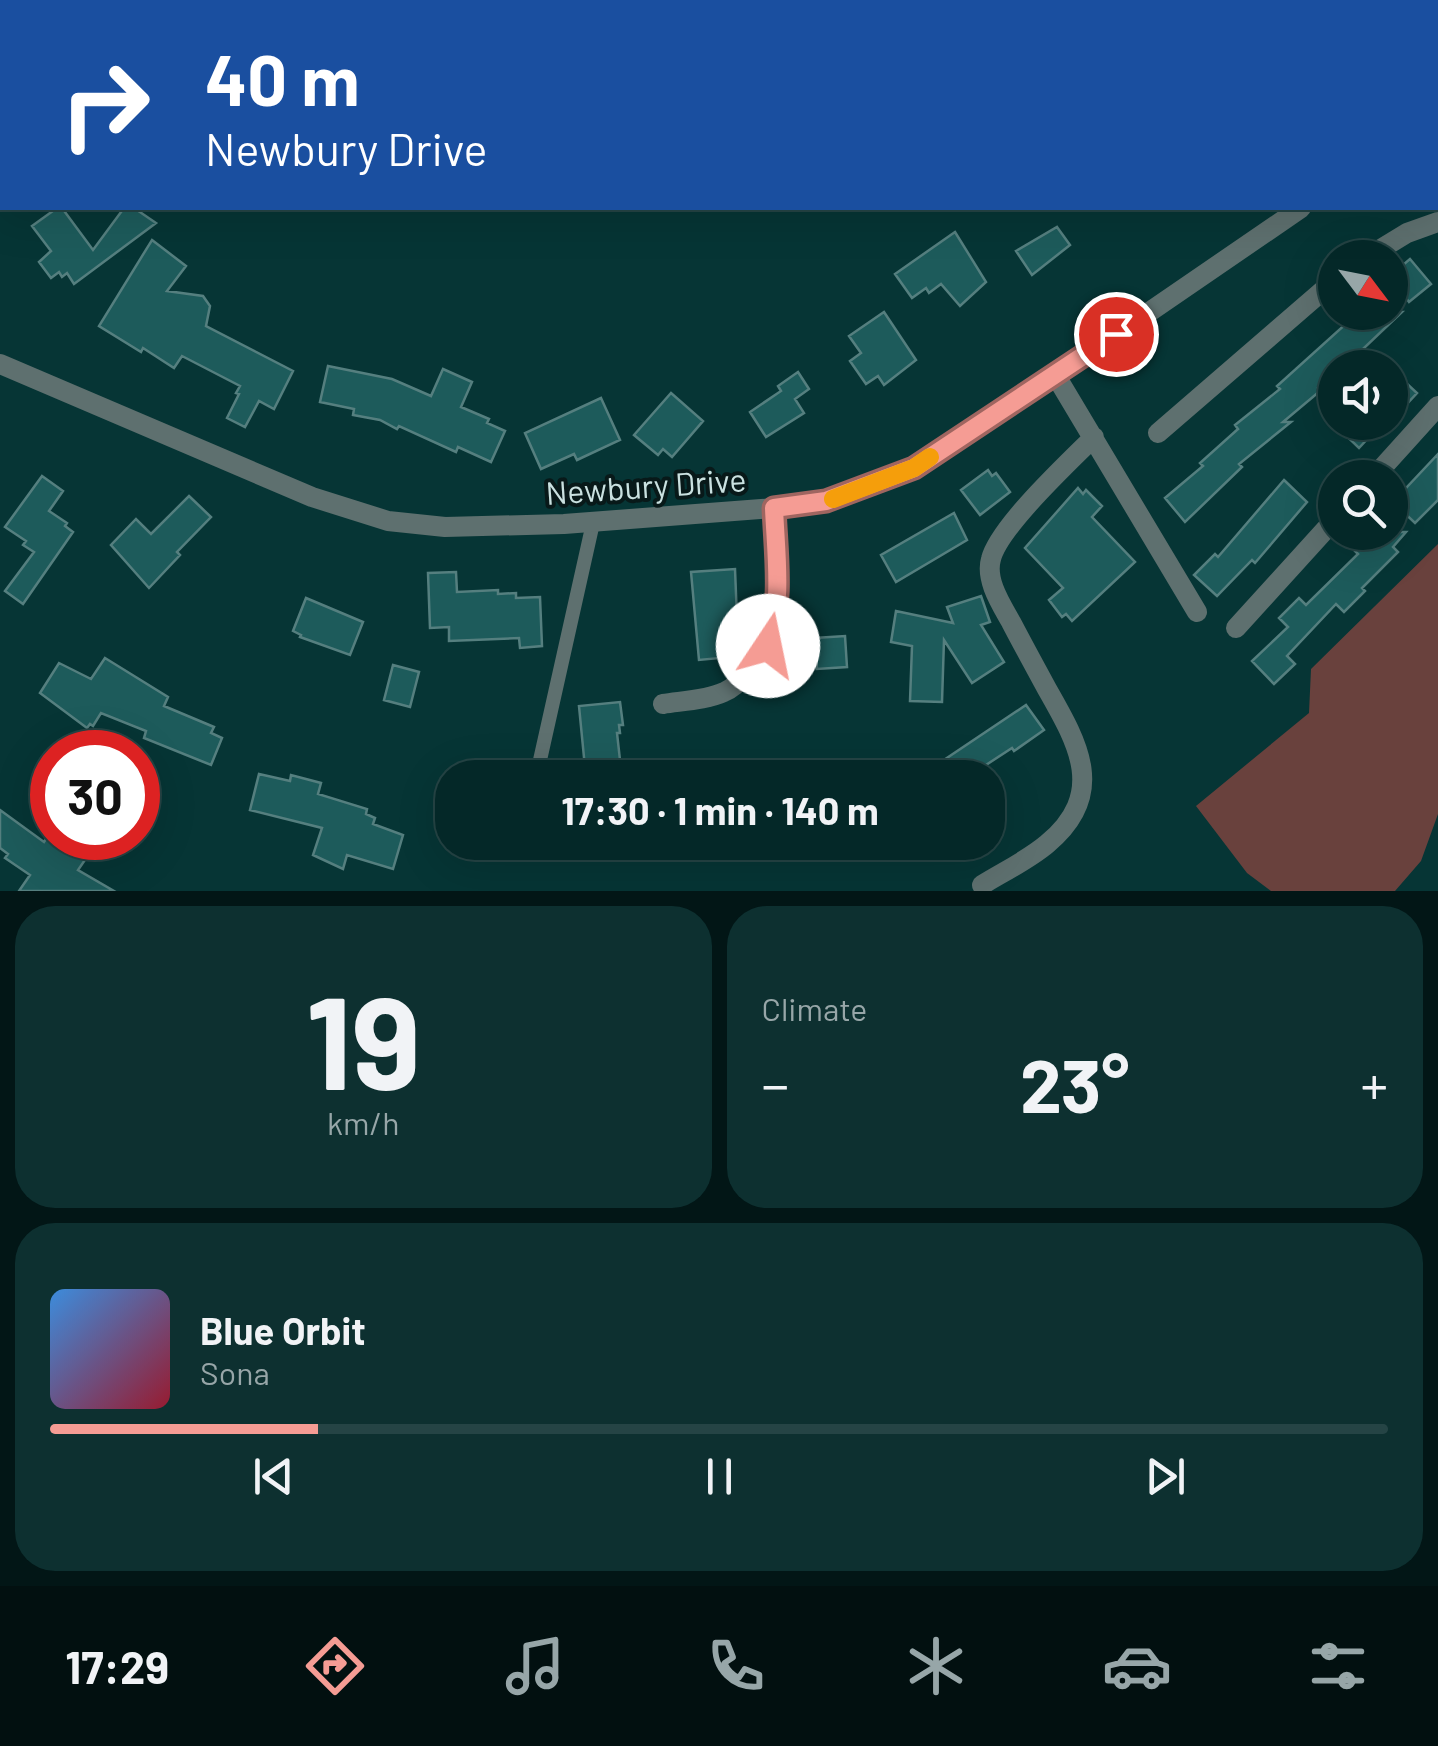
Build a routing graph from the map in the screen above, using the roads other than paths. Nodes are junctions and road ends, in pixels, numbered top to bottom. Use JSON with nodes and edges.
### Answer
{"nodes":[{"id":1,"x":1298,"y":210,"type":"edge"},
{"id":2,"x":1438,"y":222,"type":"edge"},
{"id":3,"x":1396,"y":240,"type":"edge"},
{"id":4,"x":1318,"y":295,"type":"edge"},
{"id":5,"x":0,"y":364,"type":"edge"},
{"id":6,"x":1056,"y":376,"type":"junction"},
{"id":7,"x":1438,"y":406,"type":"edge"},
{"id":8,"x":1158,"y":433,"type":"dead end"},
{"id":9,"x":1094,"y":437,"type":"junction"},
{"id":10,"x":1389,"y":460,"type":"edge"},
{"id":11,"x":774,"y":508,"type":"junction"},
{"id":12,"x":593,"y":523,"type":"junction"},
{"id":13,"x":1318,"y":538,"type":"edge"},
{"id":14,"x":1197,"y":612,"type":"dead end"},
{"id":15,"x":1236,"y":628,"type":"dead end"},
{"id":16,"x":663,"y":704,"type":"dead end"},
{"id":17,"x":540,"y":760,"type":"edge"},
{"id":18,"x":982,"y":884,"type":"dead end"}],
"edges":[{"from":1,"to":6,"type":"street","name":"Newbury Drive"},
{"from":2,"to":3,"type":"street"},
{"from":4,"to":8,"type":"street"},
{"from":5,"to":12,"type":"street","name":"Newbury Drive"},
{"from":6,"to":9,"type":"street"},
{"from":6,"to":11,"type":"street","name":"Newbury Drive"},
{"from":7,"to":10,"type":"street"},
{"from":9,"to":14,"type":"street"},
{"from":9,"to":18,"type":"street"},
{"from":11,"to":12,"type":"street","name":"Newbury Drive"},
{"from":11,"to":16,"type":"street"},
{"from":12,"to":17,"type":"lane"},
{"from":13,"to":15,"type":"street"}]}
